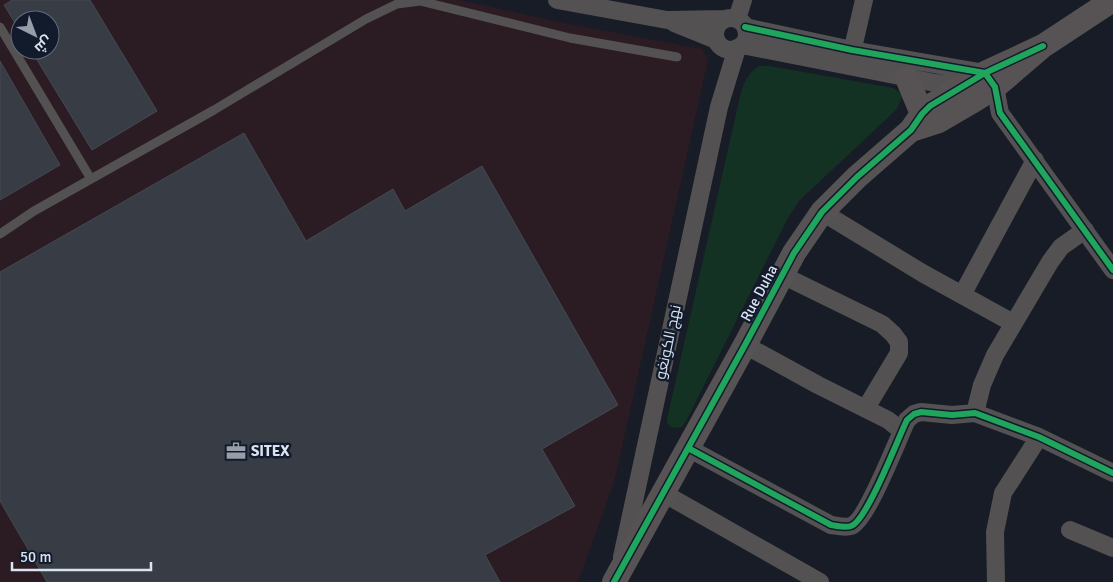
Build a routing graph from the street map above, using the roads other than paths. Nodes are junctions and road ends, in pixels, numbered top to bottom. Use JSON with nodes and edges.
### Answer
{"nodes":[{"id":1,"x":557,"y":0,"type":"edge"},
{"id":2,"x":743,"y":0,"type":"edge"},
{"id":3,"x":864,"y":0,"type":"edge"},
{"id":4,"x":1113,"y":0,"type":"edge"},
{"id":5,"x":667,"y":20,"type":"junction"},
{"id":6,"x":736,"y":22,"type":"junction"},
{"id":7,"x":0,"y":27,"type":"edge"},
{"id":8,"x":718,"y":43,"type":"junction"},
{"id":9,"x":740,"y":47,"type":"junction"},
{"id":10,"x":677,"y":57,"type":"dead end"},
{"id":11,"x":851,"y":59,"type":"junction"},
{"id":12,"x":907,"y":78,"type":"junction"},
{"id":13,"x":990,"y":80,"type":"junction"},
{"id":14,"x":970,"y":94,"type":"junction"},
{"id":15,"x":719,"y":107,"type":"junction"},
{"id":16,"x":1000,"y":113,"type":"junction"},
{"id":17,"x":916,"y":122,"type":"junction"},
{"id":18,"x":1035,"y":160,"type":"junction"},
{"id":19,"x":91,"y":179,"type":"junction"},
{"id":20,"x":822,"y":212,"type":"junction"},
{"id":21,"x":1085,"y":230,"type":"junction"},
{"id":22,"x":0,"y":234,"type":"edge"},
{"id":23,"x":1113,"y":270,"type":"edge"},
{"id":24,"x":782,"y":275,"type":"junction"},
{"id":25,"x":962,"y":295,"type":"junction"},
{"id":26,"x":1013,"y":323,"type":"junction"},
{"id":27,"x":745,"y":345,"type":"junction"},
{"id":28,"x":866,"y":408,"type":"junction"},
{"id":29,"x":975,"y":413,"type":"junction"},
{"id":30,"x":902,"y":431,"type":"junction"},
{"id":31,"x":1040,"y":436,"type":"junction"},
{"id":32,"x":688,"y":448,"type":"junction"},
{"id":33,"x":1113,"y":473,"type":"edge"},
{"id":34,"x":663,"y":493,"type":"junction"},
{"id":35,"x":1070,"y":530,"type":"dead end"},
{"id":36,"x":1113,"y":548,"type":"edge"},
{"id":37,"x":616,"y":580,"type":"edge"},
{"id":38,"x":820,"y":582,"type":"edge"},
{"id":39,"x":996,"y":582,"type":"edge"}],
"edges":[{"from":1,"to":5,"type":"street"},
{"from":2,"to":6,"type":"street"},
{"from":3,"to":11,"type":"street"},
{"from":4,"to":13,"type":"street","name":"Rue Duha"},
{"from":5,"to":6,"type":"street"},
{"from":5,"to":8,"type":"street"},
{"from":6,"to":8,"type":"street"},
{"from":6,"to":9,"type":"street"},
{"from":6,"to":11,"type":"street"},
{"from":7,"to":19,"type":"lane"},
{"from":8,"to":9,"type":"street"},
{"from":8,"to":15,"type":"street","name":"نهج الكونغو"},
{"from":9,"to":11,"type":"street"},
{"from":9,"to":15,"type":"street","name":"نهج الكونغو"},
{"from":10,"to":19,"type":"lane"},
{"from":11,"to":12,"type":"street"},
{"from":11,"to":13,"type":"street"},
{"from":12,"to":14,"type":"street"},
{"from":12,"to":17,"type":"street"},
{"from":13,"to":14,"type":"street","name":"Rue Duha"},
{"from":13,"to":16,"type":"street"},
{"from":14,"to":16,"type":"street"},
{"from":14,"to":17,"type":"street","name":"Rue Duha"},
{"from":15,"to":37,"type":"street","name":"نهج الكونغو"},
{"from":16,"to":18,"type":"street"},
{"from":17,"to":20,"type":"street","name":"Rue Duha"},
{"from":18,"to":21,"type":"street"},
{"from":18,"to":25,"type":"street"},
{"from":19,"to":22,"type":"lane"},
{"from":20,"to":24,"type":"street","name":"Rue Duha"},
{"from":20,"to":25,"type":"street"},
{"from":21,"to":23,"type":"street"},
{"from":21,"to":26,"type":"street"},
{"from":24,"to":27,"type":"street","name":"Rue Duha"},
{"from":24,"to":28,"type":"street"},
{"from":25,"to":26,"type":"street"},
{"from":26,"to":29,"type":"street"},
{"from":27,"to":28,"type":"street"},
{"from":27,"to":32,"type":"street","name":"Rue Duha"},
{"from":28,"to":30,"type":"street"},
{"from":29,"to":30,"type":"street"},
{"from":29,"to":31,"type":"street"},
{"from":30,"to":32,"type":"street"},
{"from":31,"to":33,"type":"street"},
{"from":31,"to":39,"type":"street"},
{"from":32,"to":34,"type":"street","name":"Rue Duha"},
{"from":34,"to":37,"type":"street","name":"Rue Duha"},
{"from":34,"to":38,"type":"street"},
{"from":35,"to":36,"type":"street"}]}
